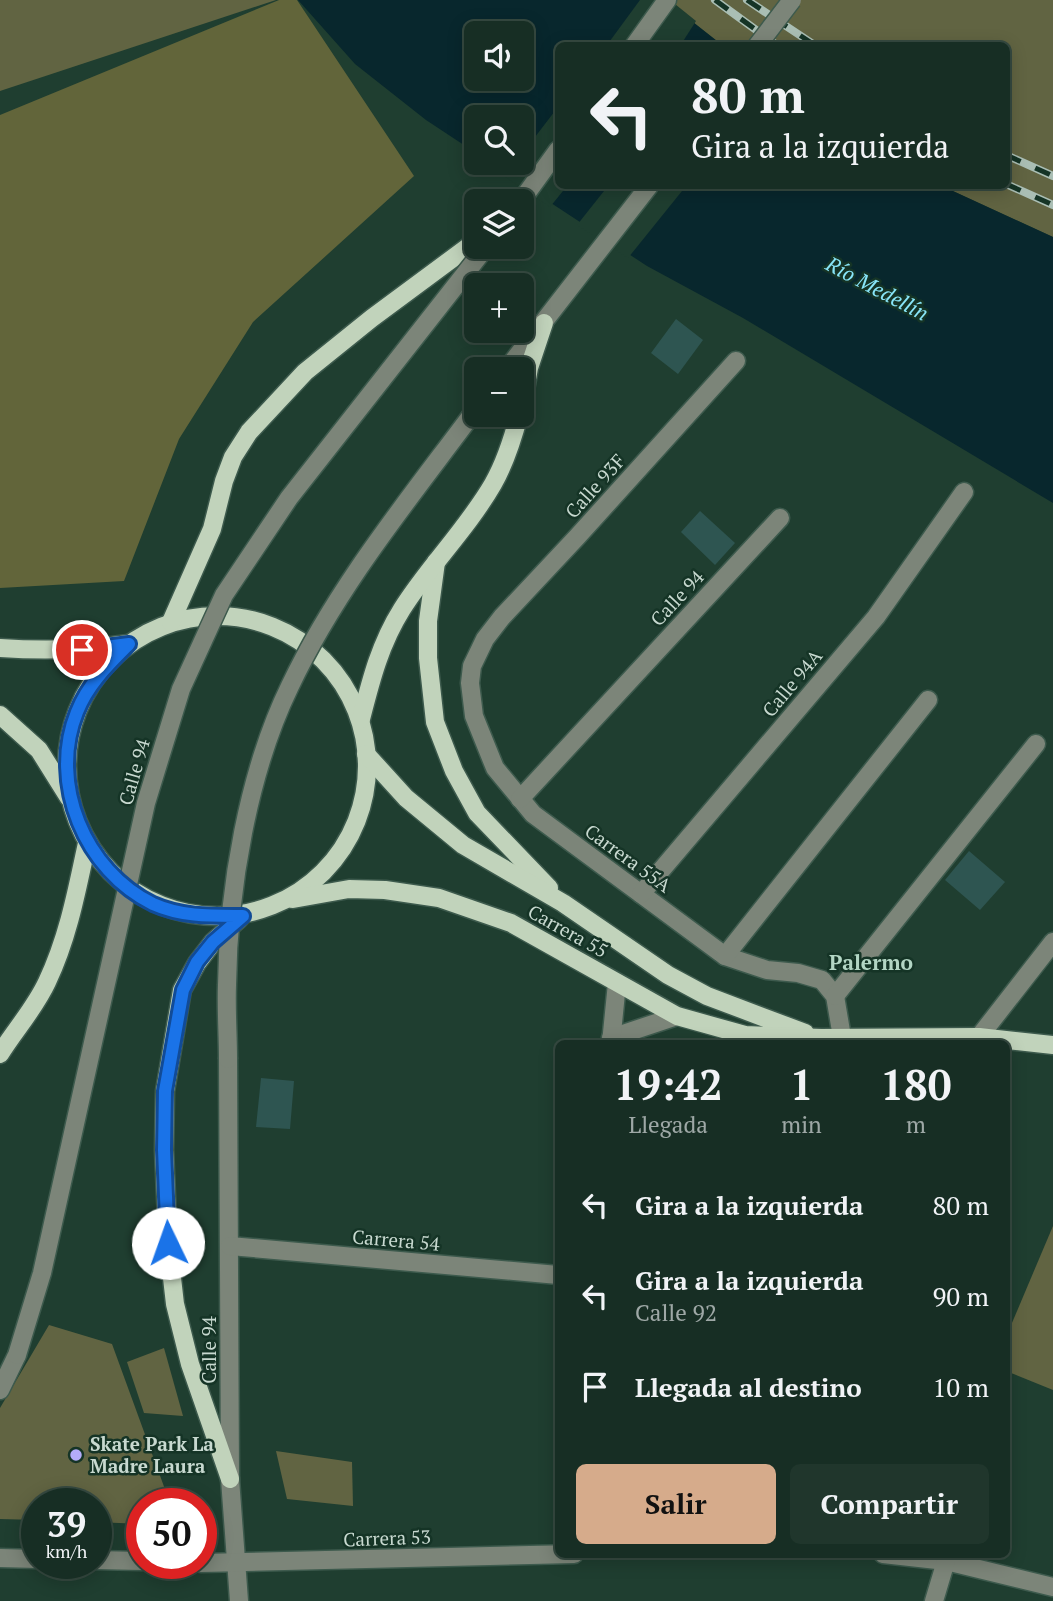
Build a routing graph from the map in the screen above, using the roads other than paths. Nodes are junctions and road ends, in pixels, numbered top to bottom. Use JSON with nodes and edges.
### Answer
{"nodes":[{"id":1,"x":667,"y":0,"type":"edge"},
{"id":2,"x":792,"y":0,"type":"edge"},
{"id":3,"x":637,"y":42,"type":"edge"},
{"id":4,"x":760,"y":42,"type":"edge"},
{"id":5,"x":555,"y":154,"type":"edge"},
{"id":6,"x":530,"y":189,"type":"edge"},
{"id":7,"x":647,"y":189,"type":"edge"},
{"id":8,"x":464,"y":251,"type":"edge"},
{"id":9,"x":477,"y":259,"type":"edge"},
{"id":10,"x":544,"y":323,"type":"junction"},
{"id":11,"x":517,"y":357,"type":"edge"},
{"id":12,"x":533,"y":357,"type":"edge"},
{"id":13,"x":736,"y":361,"type":"dead end"},
{"id":14,"x":464,"y":425,"type":"edge"},
{"id":15,"x":516,"y":427,"type":"edge"},
{"id":16,"x":964,"y":492,"type":"dead end"},
{"id":17,"x":780,"y":518,"type":"dead end"},
{"id":18,"x":436,"y":562,"type":"junction"},
{"id":19,"x":171,"y":622,"type":"junction"},
{"id":20,"x":485,"y":639,"type":"joint"},
{"id":21,"x":129,"y":644,"type":"junction"},
{"id":22,"x":0,"y":648,"type":"edge"},
{"id":23,"x":928,"y":699,"type":"dead end"},
{"id":24,"x":0,"y":715,"type":"edge"},
{"id":25,"x":360,"y":719,"type":"junction"},
{"id":26,"x":1036,"y":744,"type":"dead end"},
{"id":27,"x":366,"y":754,"type":"junction"},
{"id":28,"x":70,"y":799,"type":"junction"},
{"id":29,"x":520,"y":799,"type":"junction"},
{"id":30,"x":87,"y":843,"type":"junction"},
{"id":31,"x":641,"y":894,"type":"junction"},
{"id":32,"x":286,"y":901,"type":"junction"},
{"id":33,"x":563,"y":903,"type":"junction"},
{"id":34,"x":243,"y":916,"type":"junction"},
{"id":35,"x":1053,"y":942,"type":"edge"},
{"id":36,"x":725,"y":956,"type":"junction"},
{"id":37,"x":617,"y":983,"type":"junction"},
{"id":38,"x":835,"y":996,"type":"junction"},
{"id":39,"x":677,"y":1016,"type":"junction"},
{"id":40,"x":842,"y":1037,"type":"junction"},
{"id":41,"x":979,"y":1037,"type":"junction"},
{"id":42,"x":821,"y":1038,"type":"junction"},
{"id":43,"x":611,"y":1040,"type":"edge"},
{"id":44,"x":1007,"y":1040,"type":"edge"},
{"id":45,"x":1010,"y":1040,"type":"edge"},
{"id":46,"x":1053,"y":1045,"type":"edge"},
{"id":47,"x":0,"y":1054,"type":"edge"},
{"id":48,"x":230,"y":1246,"type":"junction"},
{"id":49,"x":555,"y":1275,"type":"edge"},
{"id":50,"x":0,"y":1390,"type":"edge"},
{"id":51,"x":230,"y":1479,"type":"junction"},
{"id":52,"x":555,"y":1555,"type":"edge"},
{"id":53,"x":0,"y":1558,"type":"edge"},
{"id":54,"x":919,"y":1558,"type":"edge"},
{"id":55,"x":21,"y":1559,"type":"edge"},
{"id":56,"x":946,"y":1561,"type":"junction"},
{"id":57,"x":217,"y":1563,"type":"edge"},
{"id":58,"x":236,"y":1563,"type":"junction"},
{"id":59,"x":1053,"y":1587,"type":"edge"},
{"id":60,"x":239,"y":1601,"type":"edge"},
{"id":61,"x":934,"y":1601,"type":"edge"}],
"edges":[{"from":1,"to":3,"type":"street"},
{"from":2,"to":4,"type":"street","bridge":true},
{"from":5,"to":6,"type":"street"},
{"from":7,"to":10,"type":"street"},
{"from":8,"to":19,"type":"main road"},
{"from":9,"to":50,"type":"street","name":"Calle 94","bridge":true},
{"from":10,"to":11,"type":"street"},
{"from":10,"to":12,"type":"main road"},
{"from":13,"to":20,"type":"street","name":"Calle 93F"},
{"from":14,"to":48,"type":"street","name":"Calle 94","bridge":true},
{"from":15,"to":18,"type":"main road"},
{"from":16,"to":31,"type":"street","name":"Calle 94A"},
{"from":17,"to":29,"type":"street","name":"Calle 94"},
{"from":18,"to":25,"type":"main road"},
{"from":18,"to":33,"type":"main road"},
{"from":19,"to":21,"type":"main road"},
{"from":19,"to":25,"type":"main road"},
{"from":20,"to":29,"type":"street","name":"Carrera 55A"},
{"from":21,"to":22,"type":"main road"},
{"from":21,"to":28,"type":"main road"},
{"from":23,"to":36,"type":"street"},
{"from":24,"to":28,"type":"main road"},
{"from":25,"to":27,"type":"main road"},
{"from":26,"to":38,"type":"street"},
{"from":27,"to":32,"type":"main road"},
{"from":27,"to":33,"type":"main road","name":"Carrera 55"},
{"from":28,"to":30,"type":"main road"},
{"from":29,"to":31,"type":"street","name":"Carrera 55A"},
{"from":30,"to":34,"type":"main road"},
{"from":30,"to":47,"type":"main road"},
{"from":31,"to":36,"type":"street","name":"Carrera 55A"},
{"from":32,"to":34,"type":"main road"},
{"from":32,"to":37,"type":"main road","name":"Carrera 55"},
{"from":33,"to":42,"type":"main road","name":"Carrera 55"},
{"from":34,"to":51,"type":"main road"},
{"from":35,"to":41,"type":"street"},
{"from":36,"to":38,"type":"street","name":"Carrera 55A"},
{"from":37,"to":39,"type":"main road","name":"Carrera 55"},
{"from":37,"to":43,"type":"street"},
{"from":38,"to":40,"type":"street"},
{"from":39,"to":42,"type":"main road","name":"Carrera 55"},
{"from":39,"to":43,"type":"street"},
{"from":40,"to":41,"type":"main road","name":"Carrera 55"},
{"from":40,"to":42,"type":"main road","name":"Carrera 55"},
{"from":41,"to":44,"type":"main road","name":"Carrera 55"},
{"from":45,"to":46,"type":"main road","name":"Carrera 55"},
{"from":48,"to":49,"type":"street","name":"Carrera 54"},
{"from":48,"to":51,"type":"street","name":"Calle 94"},
{"from":51,"to":58,"type":"street","name":"Calle 94"},
{"from":52,"to":58,"type":"street","name":"Carrera 53"},
{"from":53,"to":55,"type":"street"},
{"from":54,"to":56,"type":"street"},
{"from":56,"to":59,"type":"street"},
{"from":56,"to":61,"type":"street"},
{"from":57,"to":58,"type":"street","name":"Carrera 53"},
{"from":58,"to":60,"type":"street","name":"Calle 94"}]}
